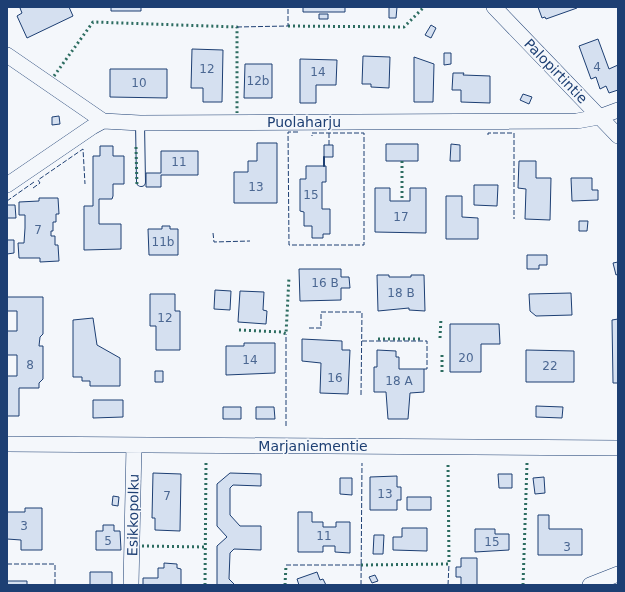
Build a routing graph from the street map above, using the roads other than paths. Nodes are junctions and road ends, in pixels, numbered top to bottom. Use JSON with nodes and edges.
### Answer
{"nodes":[{"id":1,"x":494,"y":7,"type":"edge"},
{"id":2,"x":7,"y":55,"type":"edge"},
{"id":3,"x":618,"y":110,"type":"edge"},
{"id":4,"x":599,"y":117,"type":"junction"},
{"id":5,"x":103,"y":121,"type":"junction"},
{"id":6,"x":140,"y":123,"type":"junction"},
{"id":7,"x":618,"y":136,"type":"edge"},
{"id":8,"x":141,"y":182,"type":"dead end"},
{"id":9,"x":7,"y":185,"type":"edge"},
{"id":10,"x":7,"y":444,"type":"edge"},
{"id":11,"x":134,"y":445,"type":"junction"},
{"id":12,"x":618,"y":448,"type":"edge"},
{"id":13,"x":613,"y":579,"type":"edge"},
{"id":14,"x":131,"y":585,"type":"edge"},
{"id":15,"x":590,"y":585,"type":"edge"}],
"edges":[{"from":1,"to":4,"type":"street","name":"Palopirtintie"},
{"from":2,"to":5,"type":"street"},
{"from":3,"to":4,"type":"street","name":"Puolaharju"},
{"from":4,"to":6,"type":"street","name":"Puolaharju"},
{"from":4,"to":7,"type":"street","name":"Palopirtintie"},
{"from":5,"to":6,"type":"street","name":"Puolaharju"},
{"from":5,"to":9,"type":"street"},
{"from":6,"to":8,"type":"lane"},
{"from":10,"to":11,"type":"street","name":"Marjaniementie"},
{"from":11,"to":12,"type":"street","name":"Marjaniementie"},
{"from":11,"to":14,"type":"street","name":"Esikkopolku"},
{"from":13,"to":15,"type":"street"}]}
